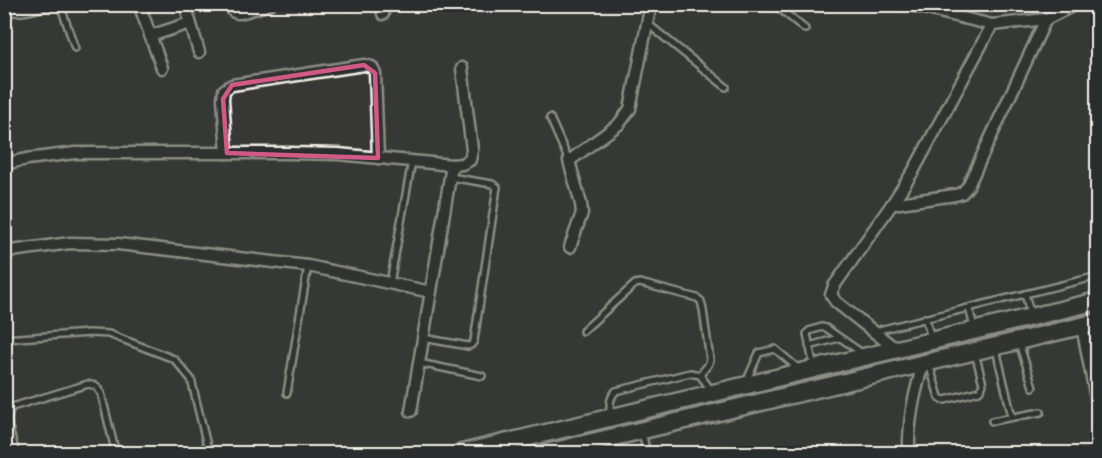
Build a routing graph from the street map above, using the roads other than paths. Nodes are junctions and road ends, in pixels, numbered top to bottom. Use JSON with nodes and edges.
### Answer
{"nodes":[{"id":1,"x":47,"y":4,"type":"edge"},
{"id":2,"x":60,"y":4,"type":"edge"},
{"id":3,"x":139,"y":4,"type":"edge"},
{"id":4,"x":185,"y":4,"type":"edge"},
{"id":5,"x":230,"y":4,"type":"edge"},
{"id":6,"x":270,"y":4,"type":"edge"},
{"id":7,"x":651,"y":4,"type":"edge"},
{"id":8,"x":774,"y":4,"type":"edge"},
{"id":9,"x":907,"y":4,"type":"edge"},
{"id":10,"x":1076,"y":4,"type":"edge"},
{"id":11,"x":929,"y":7,"type":"edge"},
{"id":12,"x":4,"y":8,"type":"edge"},
{"id":13,"x":1046,"y":19,"type":"junction"},
{"id":14,"x":190,"y":23,"type":"junction"},
{"id":15,"x":647,"y":23,"type":"junction"},
{"id":16,"x":992,"y":25,"type":"junction"},
{"id":17,"x":805,"y":30,"type":"dead end"},
{"id":18,"x":150,"y":36,"type":"junction"},
{"id":19,"x":75,"y":48,"type":"dead end"},
{"id":20,"x":199,"y":52,"type":"dead end"},
{"id":21,"x":162,"y":68,"type":"dead end"},
{"id":22,"x":462,"y":68,"type":"dead end"},
{"id":23,"x":726,"y":87,"type":"dead end"},
{"id":24,"x":550,"y":118,"type":"dead end"},
{"id":25,"x":227,"y":153,"type":"junction"},
{"id":26,"x":378,"y":158,"type":"junction"},
{"id":27,"x":412,"y":161,"type":"junction"},
{"id":28,"x":569,"y":161,"type":"junction"},
{"id":29,"x":4,"y":164,"type":"edge"},
{"id":30,"x":452,"y":165,"type":"junction"},
{"id":31,"x":450,"y":177,"type":"junction"},
{"id":32,"x":892,"y":204,"type":"junction"},
{"id":33,"x":570,"y":247,"type":"dead end"},
{"id":34,"x":4,"y":252,"type":"edge"},
{"id":35,"x":308,"y":266,"type":"junction"},
{"id":36,"x":1098,"y":276,"type":"edge"},
{"id":37,"x":390,"y":283,"type":"junction"},
{"id":38,"x":431,"y":292,"type":"junction"},
{"id":39,"x":1025,"y":294,"type":"junction"},
{"id":40,"x":1098,"y":301,"type":"edge"},
{"id":41,"x":969,"y":308,"type":"junction"},
{"id":42,"x":925,"y":318,"type":"junction"},
{"id":43,"x":1031,"y":318,"type":"junction"},
{"id":44,"x":1090,"y":324,"type":"edge"},
{"id":45,"x":583,"y":331,"type":"dead end"},
{"id":46,"x":873,"y":331,"type":"junction"},
{"id":47,"x":975,"y":331,"type":"junction"},
{"id":48,"x":423,"y":338,"type":"junction"},
{"id":49,"x":839,"y":338,"type":"junction"},
{"id":50,"x":4,"y":339,"type":"edge"},
{"id":51,"x":933,"y":341,"type":"junction"},
{"id":52,"x":1018,"y":341,"type":"junction"},
{"id":53,"x":809,"y":346,"type":"junction"},
{"id":54,"x":995,"y":346,"type":"junction"},
{"id":55,"x":897,"y":350,"type":"junction"},
{"id":56,"x":975,"y":351,"type":"junction"},
{"id":57,"x":868,"y":357,"type":"junction"},
{"id":58,"x":419,"y":363,"type":"junction"},
{"id":59,"x":926,"y":363,"type":"junction"},
{"id":60,"x":808,"y":371,"type":"junction"},
{"id":61,"x":1094,"y":371,"type":"edge"},
{"id":62,"x":700,"y":375,"type":"junction"},
{"id":63,"x":482,"y":376,"type":"dead end"},
{"id":64,"x":745,"y":386,"type":"junction"},
{"id":65,"x":1033,"y":387,"type":"dead end"},
{"id":66,"x":286,"y":393,"type":"dead end"},
{"id":67,"x":714,"y":393,"type":"junction"},
{"id":68,"x":1098,"y":408,"type":"edge"},
{"id":69,"x":411,"y":411,"type":"dead end"},
{"id":70,"x":1041,"y":412,"type":"dead end"},
{"id":71,"x":610,"y":417,"type":"junction"},
{"id":72,"x":1012,"y":417,"type":"junction"},
{"id":73,"x":992,"y":421,"type":"dead end"},
{"id":74,"x":641,"y":430,"type":"junction"},
{"id":75,"x":563,"y":451,"type":"edge"},
{"id":76,"x":16,"y":453,"type":"edge"},
{"id":77,"x":116,"y":453,"type":"edge"},
{"id":78,"x":209,"y":453,"type":"edge"},
{"id":79,"x":458,"y":453,"type":"edge"},
{"id":80,"x":542,"y":453,"type":"edge"},
{"id":81,"x":647,"y":453,"type":"edge"},
{"id":82,"x":909,"y":453,"type":"edge"}],
"edges":[{"from":1,"to":12,"type":"street"},
{"from":2,"to":19,"type":"lane"},
{"from":3,"to":18,"type":"street"},
{"from":4,"to":14,"type":"street"},
{"from":5,"to":6,"type":"street"},
{"from":7,"to":15,"type":"street"},
{"from":8,"to":17,"type":"lane"},
{"from":9,"to":11,"type":"street"},
{"from":10,"to":13,"type":"street"},
{"from":11,"to":16,"type":"street"},
{"from":13,"to":16,"type":"street"},
{"from":13,"to":32,"type":"street"},
{"from":14,"to":18,"type":"street"},
{"from":14,"to":20,"type":"street"},
{"from":15,"to":23,"type":"lane"},
{"from":15,"to":28,"type":"street"},
{"from":16,"to":32,"type":"street"},
{"from":18,"to":21,"type":"street"},
{"from":22,"to":30,"type":"street"},
{"from":24,"to":28,"type":"lane"},
{"from":25,"to":26,"type":"street"},
{"from":25,"to":26,"type":"street"},
{"from":25,"to":29,"type":"street"},
{"from":26,"to":27,"type":"street"},
{"from":27,"to":30,"type":"street"},
{"from":27,"to":37,"type":"lane"},
{"from":28,"to":33,"type":"street"},
{"from":30,"to":31,"type":"street"},
{"from":31,"to":38,"type":"street"},
{"from":31,"to":48,"type":"lane"},
{"from":32,"to":46,"type":"street"},
{"from":34,"to":35,"type":"street"},
{"from":35,"to":37,"type":"street"},
{"from":35,"to":66,"type":"lane"},
{"from":36,"to":39,"type":"lane"},
{"from":37,"to":38,"type":"street"},
{"from":38,"to":48,"type":"street"},
{"from":39,"to":41,"type":"lane"},
{"from":39,"to":43,"type":"lane"},
{"from":40,"to":43,"type":"street"},
{"from":41,"to":42,"type":"lane"},
{"from":41,"to":47,"type":"lane"},
{"from":42,"to":46,"type":"lane"},
{"from":42,"to":51,"type":"lane"},
{"from":43,"to":47,"type":"street"},
{"from":44,"to":52,"type":"street"},
{"from":44,"to":61,"type":"street"},
{"from":45,"to":62,"type":"lane"},
{"from":46,"to":55,"type":"street"},
{"from":47,"to":51,"type":"street"},
{"from":48,"to":58,"type":"street"},
{"from":49,"to":53,"type":"lane"},
{"from":49,"to":53,"type":"lane"},
{"from":49,"to":57,"type":"lane"},
{"from":50,"to":78,"type":"lane"},
{"from":51,"to":55,"type":"street"},
{"from":52,"to":54,"type":"street"},
{"from":52,"to":65,"type":"lane"},
{"from":53,"to":60,"type":"lane"},
{"from":54,"to":56,"type":"street"},
{"from":54,"to":72,"type":"lane"},
{"from":55,"to":57,"type":"street"},
{"from":56,"to":59,"type":"street"},
{"from":56,"to":59,"type":"lane"},
{"from":57,"to":60,"type":"street"},
{"from":58,"to":63,"type":"lane"},
{"from":58,"to":69,"type":"street"},
{"from":59,"to":74,"type":"street"},
{"from":59,"to":82,"type":"street"},
{"from":60,"to":64,"type":"street"},
{"from":60,"to":64,"type":"lane"},
{"from":61,"to":68,"type":"street"},
{"from":62,"to":67,"type":"lane"},
{"from":62,"to":71,"type":"lane"},
{"from":64,"to":67,"type":"street"},
{"from":67,"to":71,"type":"street"},
{"from":70,"to":72,"type":"lane"},
{"from":71,"to":79,"type":"street"},
{"from":72,"to":73,"type":"lane"},
{"from":74,"to":75,"type":"street"},
{"from":74,"to":81,"type":"lane"},
{"from":75,"to":80,"type":"street"},
{"from":76,"to":77,"type":"lane"}]}
